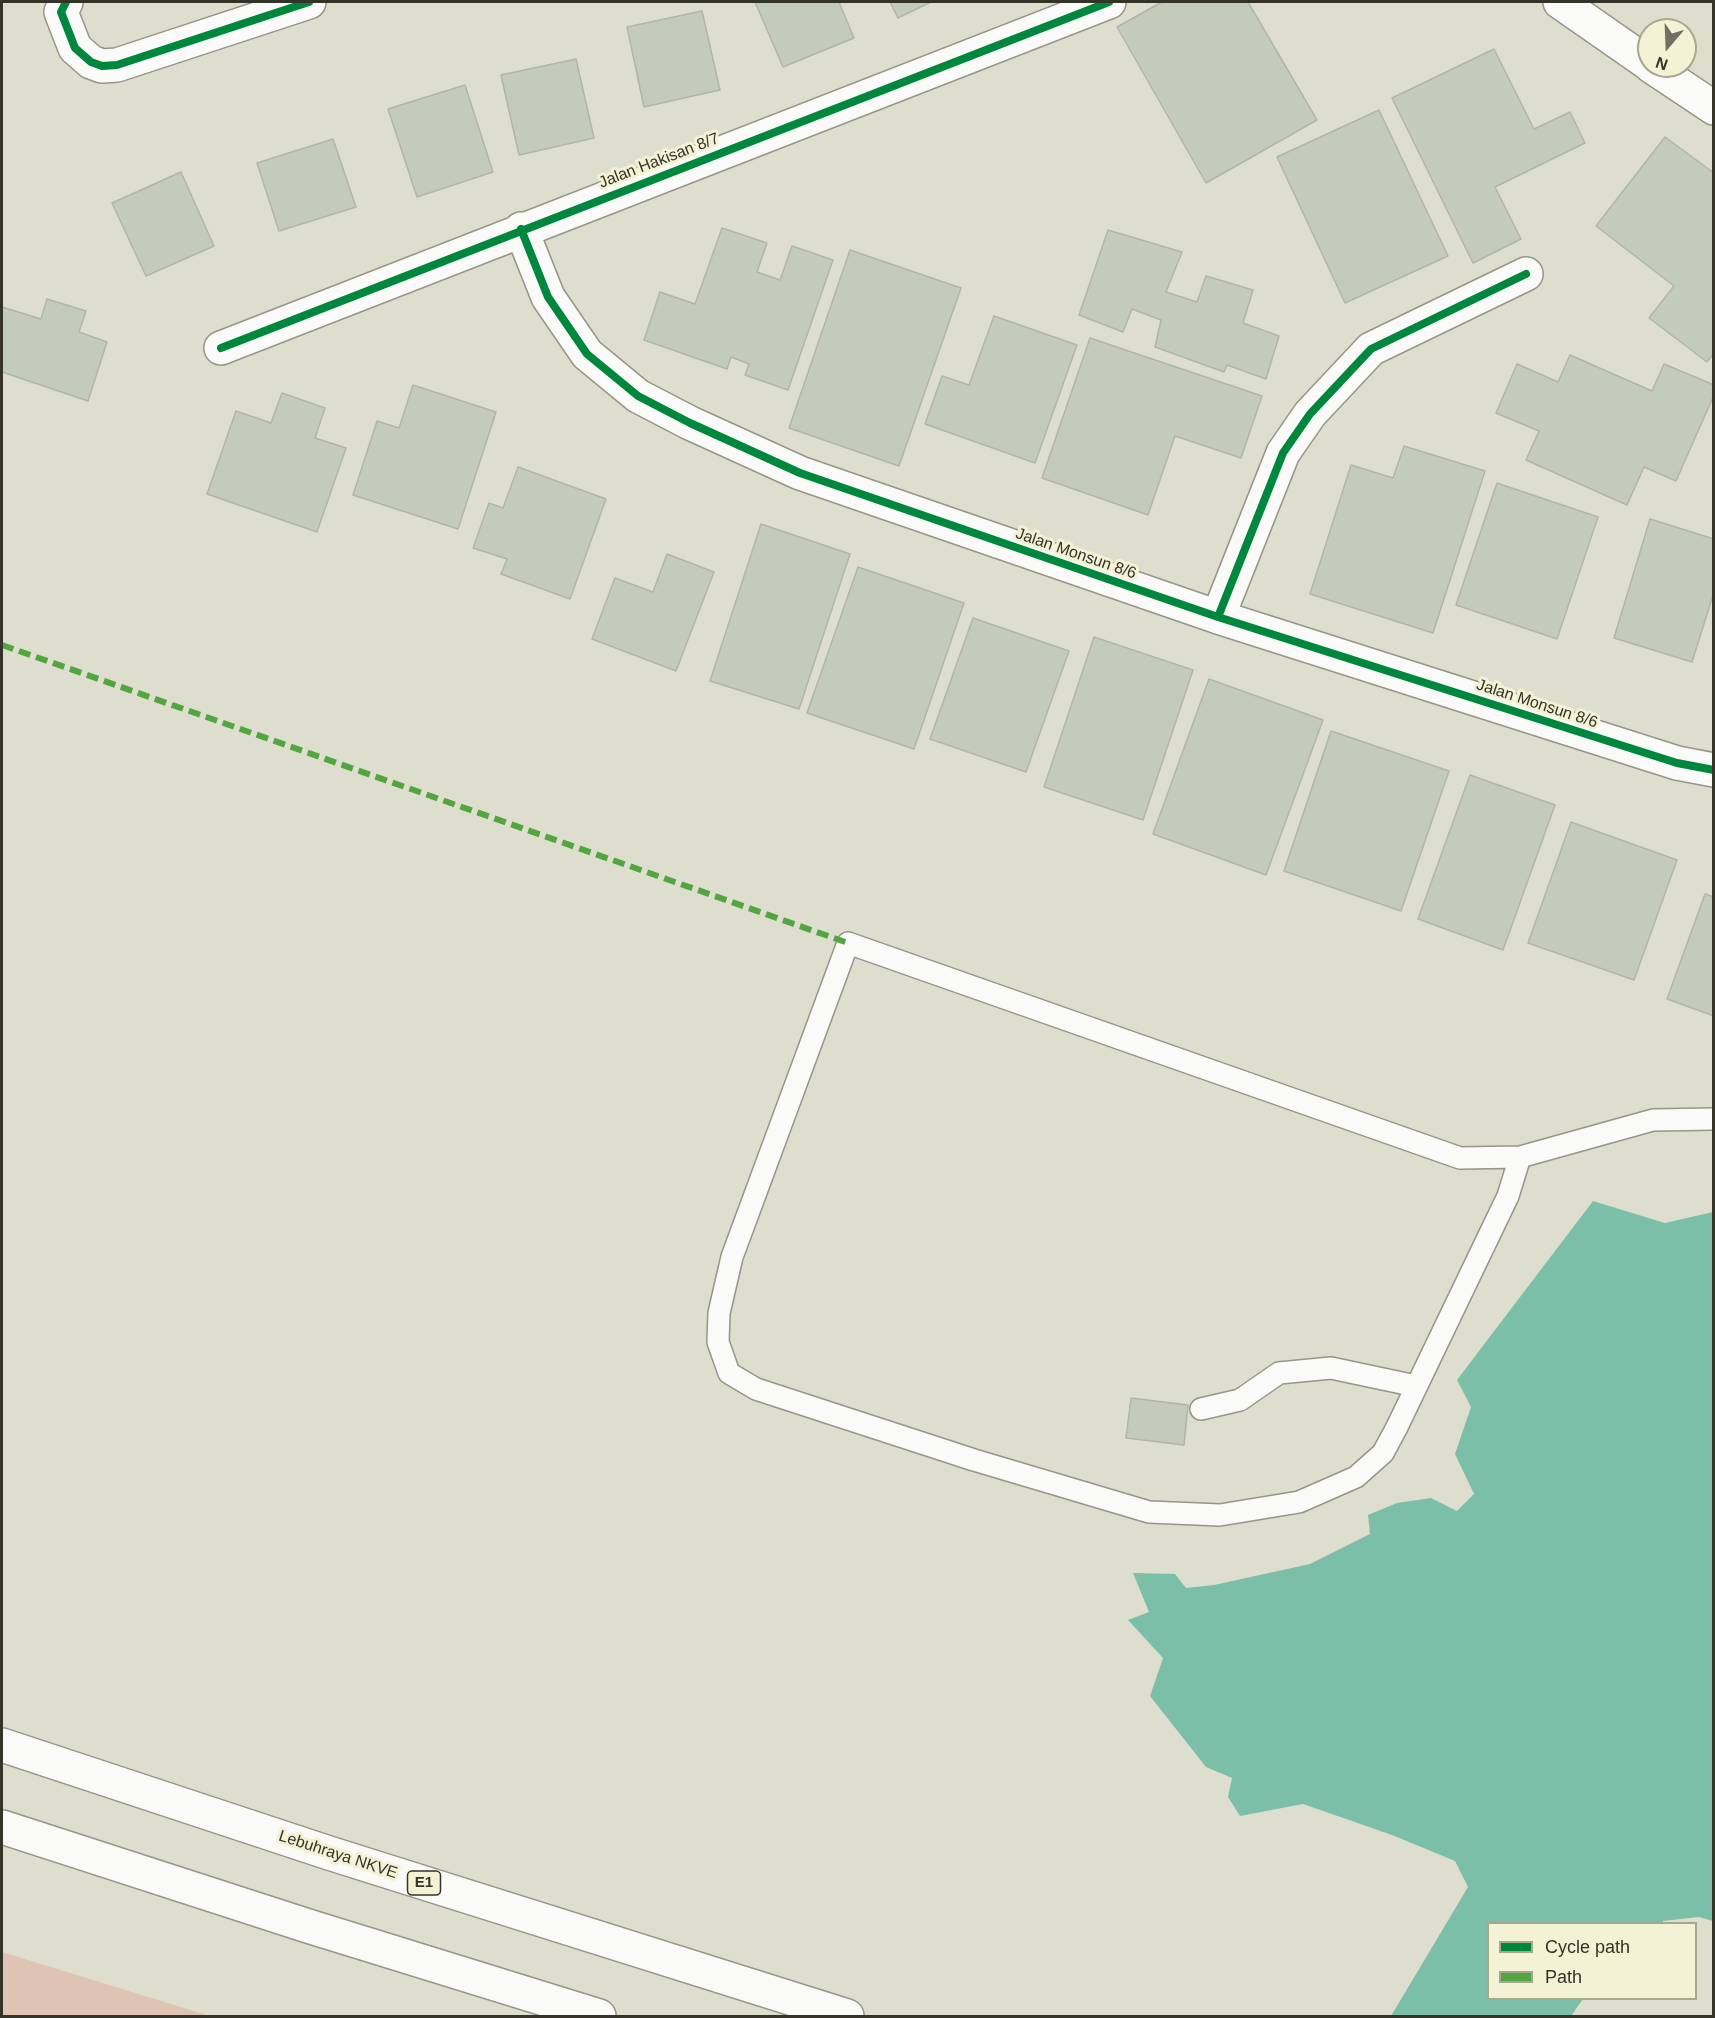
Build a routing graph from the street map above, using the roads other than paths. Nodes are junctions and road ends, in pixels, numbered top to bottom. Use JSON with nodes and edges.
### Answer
{"nodes":[{"id":1,"x":66,"y":2,"type":"edge"},
{"id":2,"x":309,"y":2,"type":"edge"},
{"id":3,"x":1109,"y":2,"type":"edge"},
{"id":4,"x":1560,"y":2,"type":"edge"},
{"id":5,"x":1637,"y":56,"type":"edge"},
{"id":6,"x":1673,"y":78,"type":"edge"},
{"id":7,"x":1710,"y":99,"type":"edge"},
{"id":8,"x":522,"y":230,"type":"junction"},
{"id":9,"x":1526,"y":274,"type":"dead end"},
{"id":10,"x":221,"y":348,"type":"dead end"},
{"id":11,"x":1218,"y":617,"type":"junction"},
{"id":12,"x":1713,"y":770,"type":"edge"},
{"id":13,"x":1713,"y":1119,"type":"edge"},
{"id":14,"x":1520,"y":1157,"type":"junction"},
{"id":15,"x":1416,"y":1386,"type":"junction"},
{"id":16,"x":1201,"y":1408,"type":"dead end"},
{"id":17,"x":2,"y":1745,"type":"edge"},
{"id":18,"x":2,"y":1827,"type":"edge"},
{"id":19,"x":599,"y":2016,"type":"edge"},
{"id":20,"x":847,"y":2016,"type":"edge"}],
"edges":[{"from":1,"to":2,"type":"main road"},
{"from":3,"to":8,"type":"main road","name":"Jalan Hakisan 8/7"},
{"from":4,"to":5,"type":"main road"},
{"from":6,"to":7,"type":"main road"},
{"from":8,"to":10,"type":"main road","name":"Jalan Hakisan 8/7"},
{"from":8,"to":11,"type":"main road","name":"Jalan Monsun 8/6"},
{"from":9,"to":11,"type":"main road"},
{"from":11,"to":12,"type":"main road","name":"Jalan Monsun 8/6"},
{"from":13,"to":14,"type":"lane"},
{"from":14,"to":15,"type":"lane"},
{"from":14,"to":15,"type":"lane"},
{"from":15,"to":16,"type":"lane"},
{"from":17,"to":20,"type":"main road","name":"Lebuhraya NKVE","number":"E1"},
{"from":18,"to":19,"type":"main road"}]}
